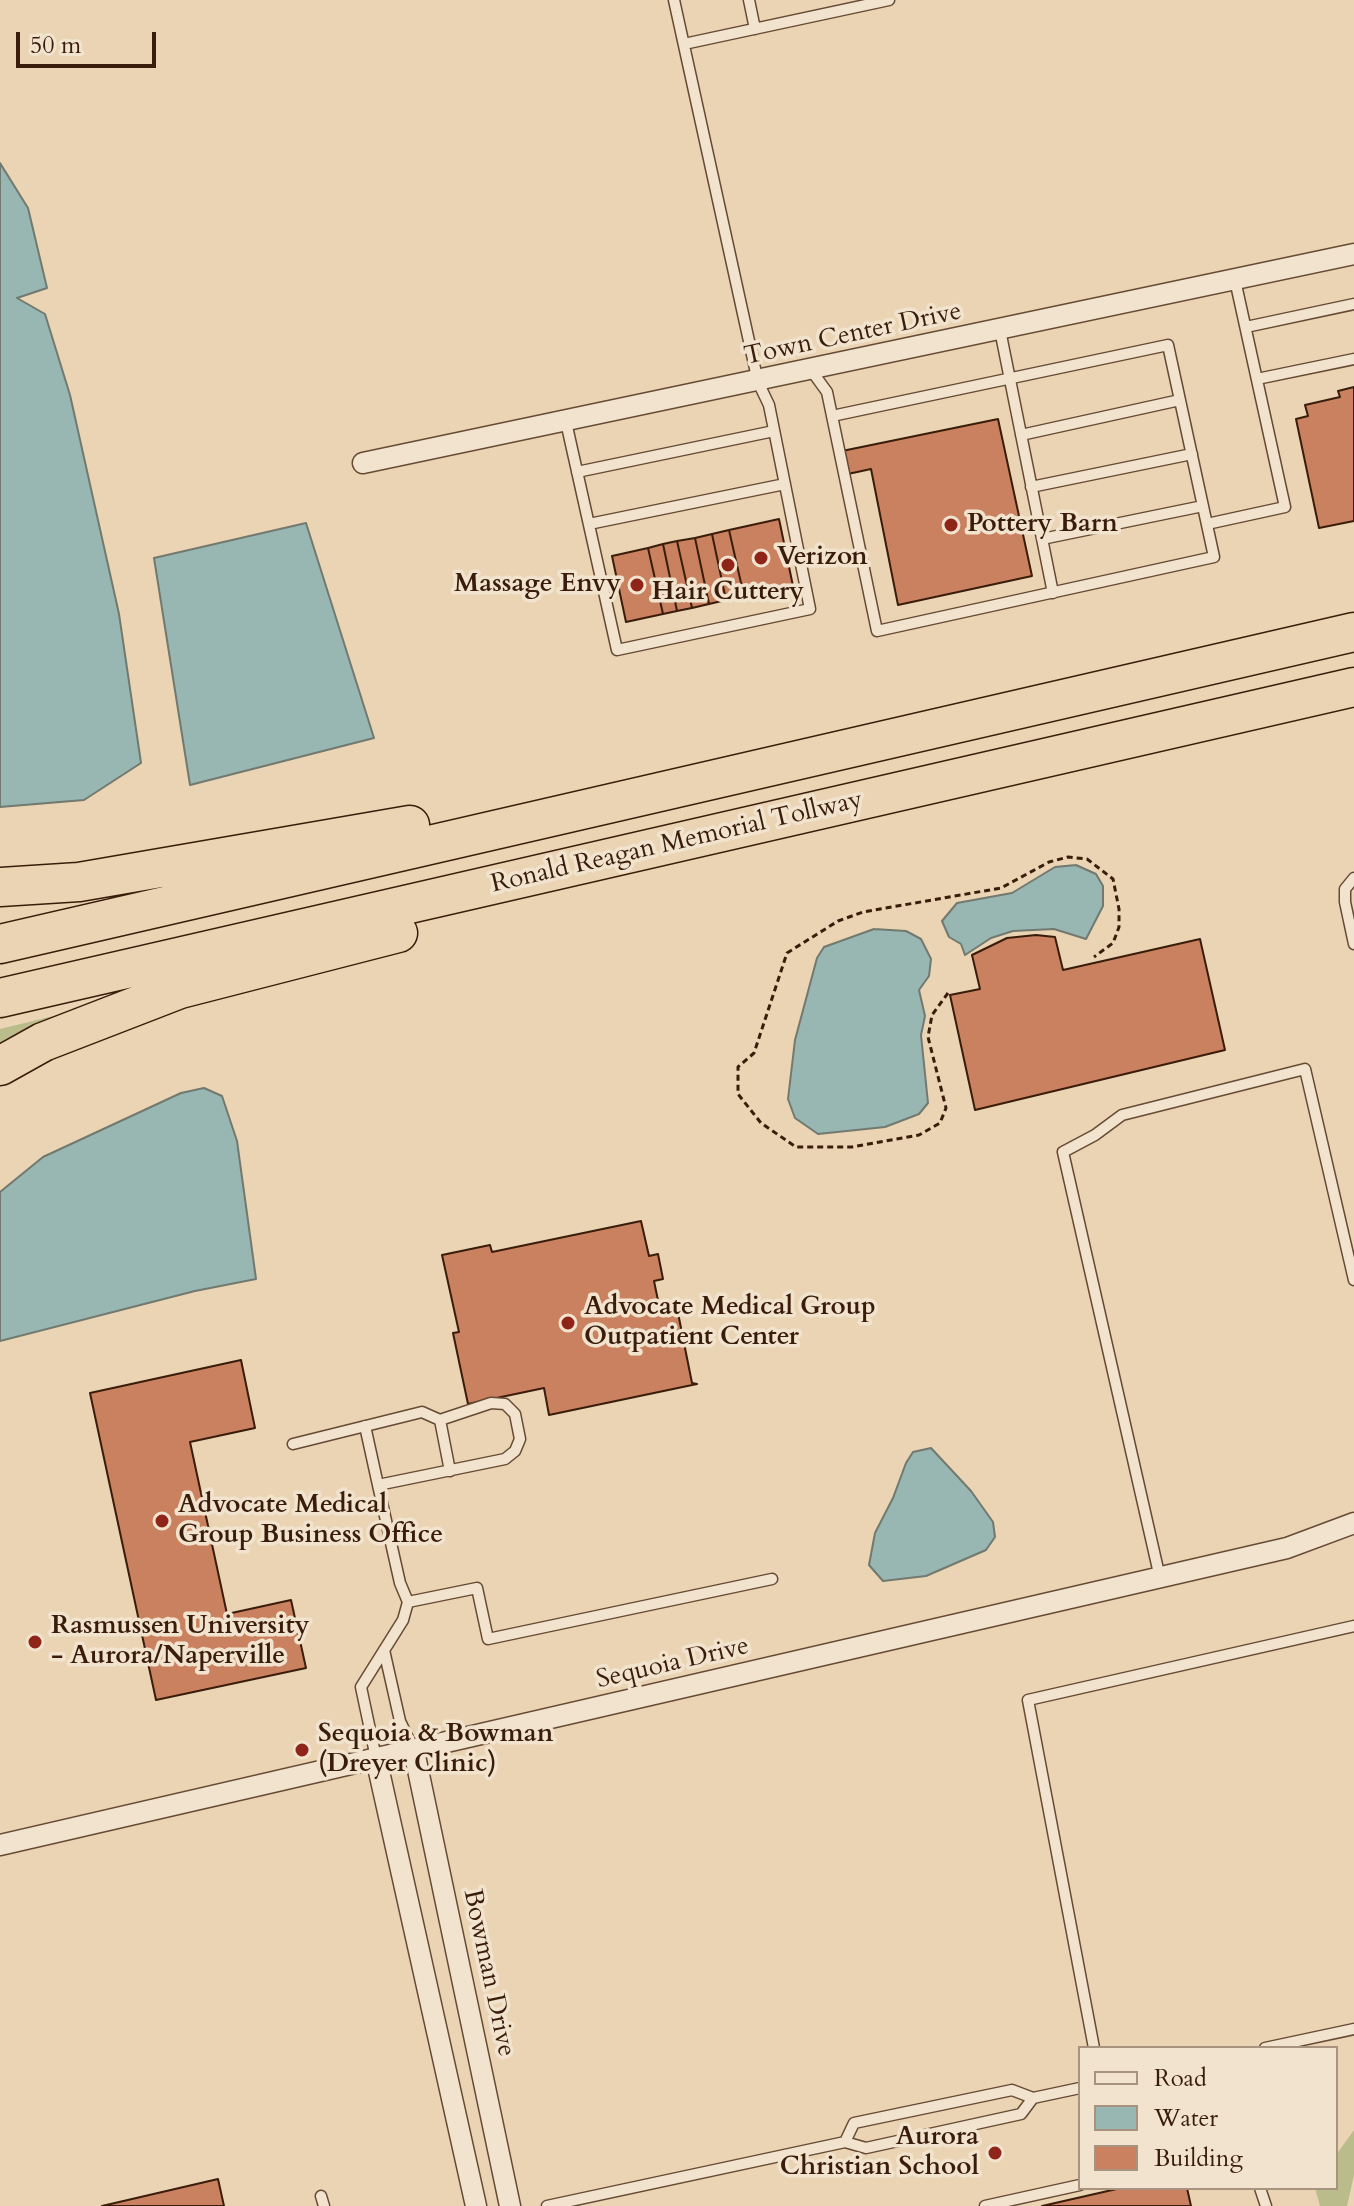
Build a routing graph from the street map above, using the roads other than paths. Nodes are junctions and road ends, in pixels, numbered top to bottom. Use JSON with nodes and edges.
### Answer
{"nodes":[{"id":1,"x":674,"y":0,"type":"edge"},
{"id":2,"x":749,"y":0,"type":"edge"},
{"id":3,"x":889,"y":0,"type":"edge"},
{"id":4,"x":755,"y":29,"type":"junction"},
{"id":5,"x":684,"y":44,"type":"junction"},
{"id":6,"x":1354,"y":254,"type":"edge"},
{"id":7,"x":1235,"y":280,"type":"junction"},
{"id":8,"x":1354,"y":304,"type":"edge"},
{"id":9,"x":1246,"y":327,"type":"junction"},
{"id":10,"x":1000,"y":330,"type":"junction"},
{"id":11,"x":1354,"y":359,"type":"edge"},
{"id":12,"x":811,"y":370,"type":"junction"},
{"id":13,"x":1010,"y":378,"type":"junction"},
{"id":14,"x":1257,"y":379,"type":"junction"},
{"id":15,"x":758,"y":382,"type":"junction"},
{"id":16,"x":1180,"y":400,"type":"junction"},
{"id":17,"x":832,"y":416,"type":"junction"},
{"id":18,"x":566,"y":422,"type":"junction"},
{"id":19,"x":774,"y":431,"type":"junction"},
{"id":20,"x":1021,"y":435,"type":"junction"},
{"id":21,"x":1192,"y":454,"type":"junction"},
{"id":22,"x":363,"y":463,"type":"dead end"},
{"id":23,"x":577,"y":472,"type":"junction"},
{"id":24,"x":785,"y":484,"type":"junction"},
{"id":25,"x":1031,"y":487,"type":"junction"},
{"id":26,"x":1203,"y":506,"type":"junction"},
{"id":27,"x":589,"y":524,"type":"junction"},
{"id":28,"x":1207,"y":524,"type":"junction"},
{"id":29,"x":1042,"y":539,"type":"junction"},
{"id":30,"x":1053,"y":593,"type":"junction"},
{"id":31,"x":1354,"y":632,"type":"edge"},
{"id":32,"x":1354,"y":687,"type":"edge"},
{"id":33,"x":488,"y":832,"type":"junction"},
{"id":34,"x":565,"y":869,"type":"junction"},
{"id":35,"x":1354,"y":878,"type":"edge"},
{"id":36,"x":0,"y":887,"type":"edge"},
{"id":37,"x":0,"y":944,"type":"edge"},
{"id":38,"x":1354,"y":944,"type":"edge"},
{"id":39,"x":0,"y":998,"type":"edge"},
{"id":40,"x":0,"y":1066,"type":"edge"},
{"id":41,"x":1354,"y":1280,"type":"edge"},
{"id":42,"x":440,"y":1420,"type":"junction"},
{"id":43,"x":365,"y":1426,"type":"junction"},
{"id":44,"x":293,"y":1444,"type":"dead end"},
{"id":45,"x":450,"y":1471,"type":"junction"},
{"id":46,"x":378,"y":1485,"type":"junction"},
{"id":47,"x":1354,"y":1523,"type":"edge"},
{"id":48,"x":1160,"y":1578,"type":"junction"},
{"id":49,"x":772,"y":1579,"type":"dead end"},
{"id":50,"x":408,"y":1602,"type":"junction"},
{"id":51,"x":1354,"y":1626,"type":"edge"},
{"id":52,"x":384,"y":1650,"type":"junction"},
{"id":53,"x":414,"y":1751,"type":"junction"},
{"id":54,"x":376,"y":1758,"type":"junction"},
{"id":55,"x":0,"y":1845,"type":"edge"},
{"id":56,"x":1354,"y":2029,"type":"edge"},
{"id":57,"x":1094,"y":2046,"type":"edge"},
{"id":58,"x":1274,"y":2046,"type":"edge"},
{"id":59,"x":1078,"y":2088,"type":"edge"},
{"id":60,"x":1033,"y":2098,"type":"junction"},
{"id":61,"x":845,"y":2142,"type":"junction"},
{"id":62,"x":1078,"y":2185,"type":"edge"},
{"id":63,"x":476,"y":2206,"type":"edge"},
{"id":64,"x":510,"y":2206,"type":"edge"},
{"id":65,"x":547,"y":2206,"type":"edge"},
{"id":66,"x":985,"y":2206,"type":"edge"}],
"edges":[{"from":1,"to":5,"type":"lane"},
{"from":2,"to":4,"type":"lane"},
{"from":3,"to":4,"type":"lane"},
{"from":4,"to":5,"type":"lane"},
{"from":5,"to":15,"type":"lane"},
{"from":6,"to":7,"type":"street","name":"Town Center Drive"},
{"from":7,"to":9,"type":"lane"},
{"from":7,"to":10,"type":"street","name":"Town Center Drive"},
{"from":8,"to":9,"type":"lane"},
{"from":9,"to":14,"type":"lane"},
{"from":10,"to":12,"type":"street","name":"Town Center Drive"},
{"from":10,"to":13,"type":"lane"},
{"from":11,"to":14,"type":"lane"},
{"from":12,"to":15,"type":"street","name":"Town Center Drive"},
{"from":12,"to":17,"type":"lane"},
{"from":13,"to":16,"type":"lane"},
{"from":13,"to":17,"type":"lane"},
{"from":13,"to":20,"type":"lane"},
{"from":14,"to":28,"type":"lane"},
{"from":15,"to":18,"type":"street","name":"Town Center Drive"},
{"from":15,"to":19,"type":"lane"},
{"from":16,"to":20,"type":"lane"},
{"from":16,"to":21,"type":"lane"},
{"from":17,"to":30,"type":"lane"},
{"from":18,"to":22,"type":"street","name":"Town Center Drive"},
{"from":18,"to":23,"type":"lane"},
{"from":19,"to":23,"type":"lane"},
{"from":19,"to":24,"type":"lane"},
{"from":20,"to":25,"type":"lane"},
{"from":21,"to":25,"type":"lane"},
{"from":21,"to":26,"type":"lane"},
{"from":23,"to":27,"type":"lane"},
{"from":24,"to":27,"type":"lane"},
{"from":24,"to":27,"type":"lane"},
{"from":25,"to":29,"type":"lane"},
{"from":26,"to":28,"type":"lane"},
{"from":26,"to":29,"type":"lane"},
{"from":28,"to":30,"type":"lane"},
{"from":29,"to":30,"type":"lane"},
{"from":31,"to":33,"type":"highway","name":"Ronald Reagan Memorial Tollway"},
{"from":32,"to":34,"type":"highway","name":"Ronald Reagan Memorial Tollway"},
{"from":33,"to":36,"type":"highway"},
{"from":33,"to":37,"type":"highway","name":"Ronald Reagan Memorial Tollway"},
{"from":34,"to":39,"type":"highway","name":"Ronald Reagan Memorial Tollway"},
{"from":34,"to":40,"type":"highway"},
{"from":35,"to":38,"type":"lane"},
{"from":41,"to":48,"type":"lane"},
{"from":42,"to":43,"type":"lane"},
{"from":42,"to":45,"type":"lane"},
{"from":42,"to":45,"type":"lane"},
{"from":43,"to":44,"type":"lane"},
{"from":43,"to":46,"type":"lane"},
{"from":45,"to":46,"type":"lane"},
{"from":46,"to":50,"type":"lane"},
{"from":47,"to":48,"type":"street","name":"Sequoia Drive"},
{"from":48,"to":53,"type":"street","name":"Sequoia Drive"},
{"from":49,"to":50,"type":"lane"},
{"from":50,"to":52,"type":"lane"},
{"from":51,"to":57,"type":"lane"},
{"from":52,"to":53,"type":"lane"},
{"from":52,"to":54,"type":"lane"},
{"from":53,"to":54,"type":"street","name":"Sequoia Drive"},
{"from":53,"to":64,"type":"street","name":"Bowman Drive"},
{"from":54,"to":55,"type":"street","name":"Sequoia Drive"},
{"from":54,"to":63,"type":"street"},
{"from":56,"to":58,"type":"lane"},
{"from":59,"to":60,"type":"lane"},
{"from":60,"to":61,"type":"lane"},
{"from":60,"to":61,"type":"lane"},
{"from":61,"to":65,"type":"lane"},
{"from":62,"to":66,"type":"lane"}]}
